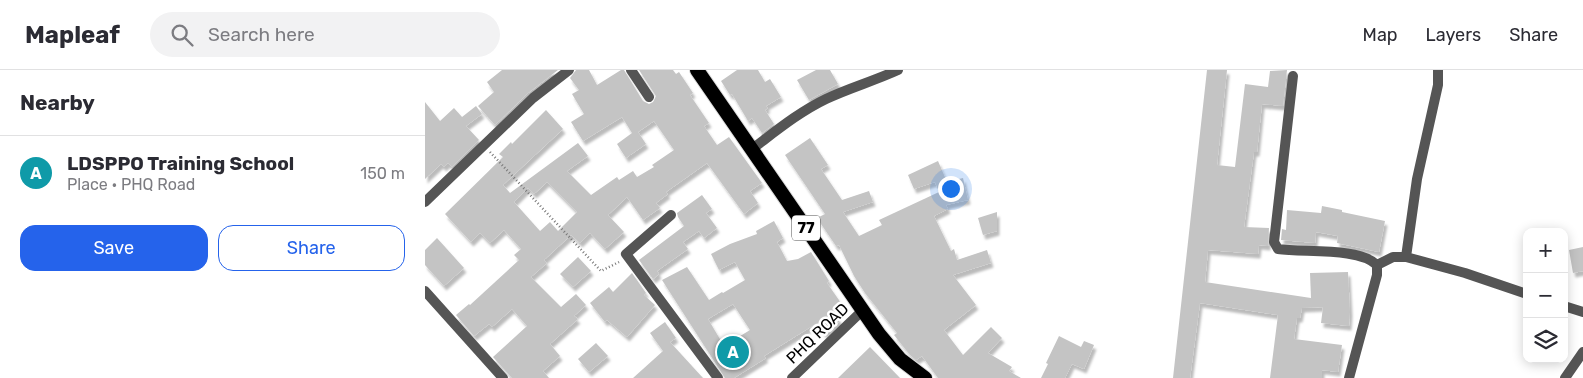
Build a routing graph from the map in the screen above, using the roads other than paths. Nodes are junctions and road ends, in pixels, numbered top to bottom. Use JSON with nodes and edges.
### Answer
{"nodes":[{"id":1,"x":569,"y":70,"type":"edge"},
{"id":2,"x":631,"y":70,"type":"edge"},
{"id":3,"x":697,"y":70,"type":"edge"},
{"id":4,"x":898,"y":70,"type":"edge"},
{"id":5,"x":1438,"y":70,"type":"edge"},
{"id":6,"x":1293,"y":76,"type":"dead end"},
{"id":7,"x":649,"y":97,"type":"dead end"},
{"id":8,"x":752,"y":149,"type":"junction"},
{"id":9,"x":425,"y":202,"type":"edge"},
{"id":10,"x":671,"y":215,"type":"dead end"},
{"id":11,"x":1406,"y":256,"type":"junction"},
{"id":12,"x":1377,"y":265,"type":"junction"},
{"id":13,"x":425,"y":291,"type":"edge"},
{"id":14,"x":1523,"y":293,"type":"edge"},
{"id":15,"x":1568,"y":307,"type":"edge"},
{"id":16,"x":863,"y":310,"type":"junction"},
{"id":17,"x":1583,"y":312,"type":"edge"},
{"id":18,"x":1583,"y":352,"type":"edge"},
{"id":19,"x":503,"y":378,"type":"edge"},
{"id":20,"x":718,"y":378,"type":"edge"},
{"id":21,"x":793,"y":378,"type":"edge"},
{"id":22,"x":925,"y":378,"type":"edge"},
{"id":23,"x":1349,"y":378,"type":"edge"},
{"id":24,"x":1565,"y":378,"type":"edge"}],
"edges":[{"from":1,"to":9,"type":"street"},
{"from":2,"to":7,"type":"street"},
{"from":3,"to":8,"type":"highway","number":"77"},
{"from":4,"to":8,"type":"street"},
{"from":5,"to":11,"type":"street"},
{"from":6,"to":12,"type":"street"},
{"from":8,"to":16,"type":"highway","number":"77"},
{"from":10,"to":20,"type":"street"},
{"from":11,"to":12,"type":"street"},
{"from":11,"to":14,"type":"street"},
{"from":12,"to":23,"type":"street"},
{"from":13,"to":19,"type":"street"},
{"from":15,"to":17,"type":"street"},
{"from":16,"to":21,"type":"street","name":"PHQ ROAD"},
{"from":16,"to":22,"type":"highway","number":"77"},
{"from":18,"to":24,"type":"street"}]}
